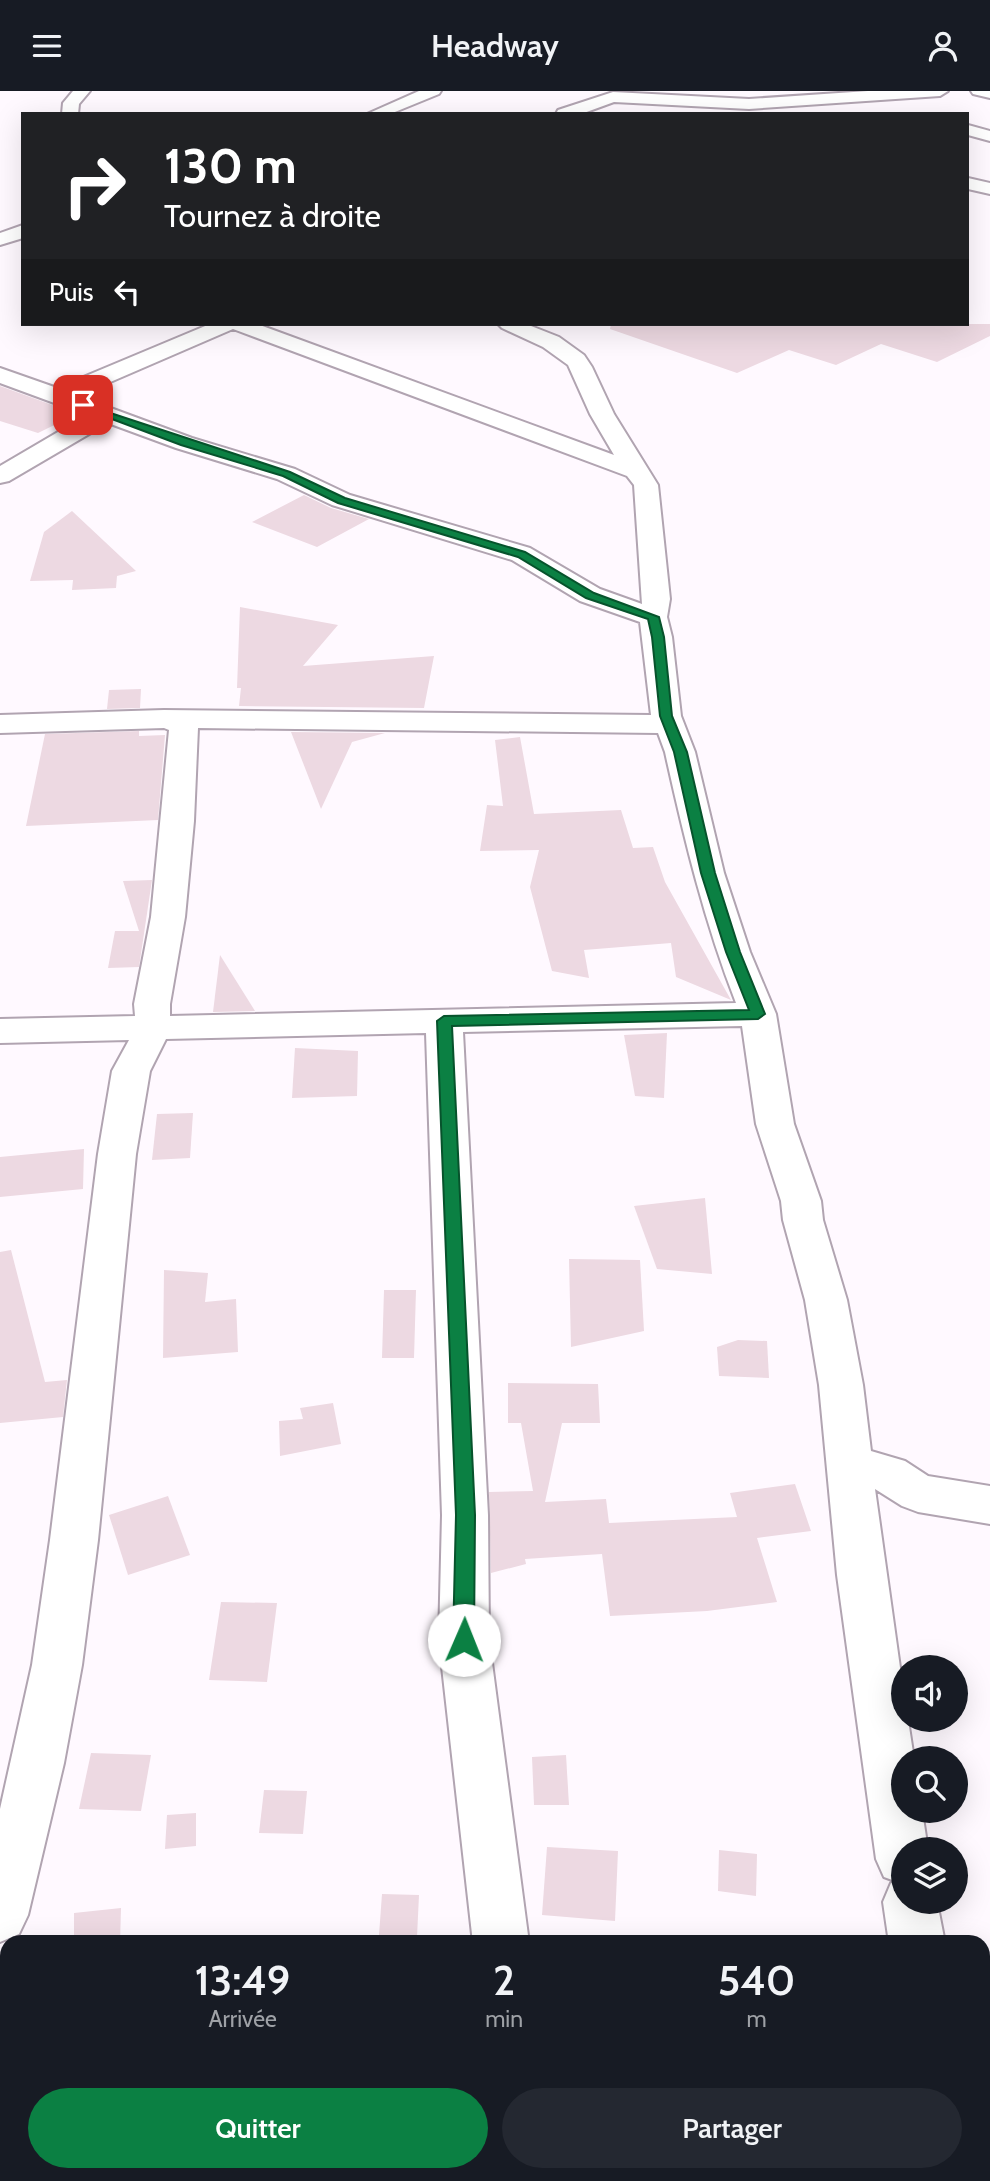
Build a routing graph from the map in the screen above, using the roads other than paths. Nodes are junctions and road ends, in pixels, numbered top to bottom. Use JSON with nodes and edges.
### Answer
{"nodes":[{"id":1,"x":82,"y":91,"type":"edge"},
{"id":2,"x":433,"y":91,"type":"edge"},
{"id":3,"x":940,"y":91,"type":"edge"},
{"id":4,"x":979,"y":91,"type":"edge"},
{"id":5,"x":613,"y":93,"type":"edge"},
{"id":6,"x":990,"y":93,"type":"edge"},
{"id":7,"x":819,"y":94,"type":"edge"},
{"id":8,"x":675,"y":100,"type":"junction"},
{"id":9,"x":884,"y":111,"type":"dead end"},
{"id":10,"x":69,"y":112,"type":"edge"},
{"id":11,"x":380,"y":112,"type":"edge"},
{"id":12,"x":569,"y":112,"type":"edge"},
{"id":13,"x":712,"y":112,"type":"edge"},
{"id":14,"x":969,"y":130,"type":"edge"},
{"id":15,"x":990,"y":136,"type":"edge"},
{"id":16,"x":969,"y":183,"type":"edge"},
{"id":17,"x":990,"y":189,"type":"edge"},
{"id":18,"x":21,"y":231,"type":"edge"},
{"id":19,"x":0,"y":239,"type":"edge"},
{"id":20,"x":222,"y":326,"type":"edge"},
{"id":21,"x":243,"y":326,"type":"edge"},
{"id":22,"x":513,"y":326,"type":"edge"},
{"id":23,"x":0,"y":375,"type":"edge"},
{"id":24,"x":59,"y":396,"type":"junction"},
{"id":25,"x":106,"y":414,"type":"junction"},
{"id":26,"x":636,"y":471,"type":"junction"},
{"id":27,"x":0,"y":476,"type":"edge"},
{"id":28,"x":653,"y":617,"type":"junction"},
{"id":29,"x":176,"y":720,"type":"junction"},
{"id":30,"x":0,"y":724,"type":"edge"},
{"id":31,"x":669,"y":724,"type":"junction"},
{"id":32,"x":758,"y":1014,"type":"junction"},
{"id":33,"x":444,"y":1021,"type":"junction"},
{"id":34,"x":153,"y":1029,"type":"junction"},
{"id":35,"x":0,"y":1031,"type":"edge"},
{"id":36,"x":849,"y":1464,"type":"junction"},
{"id":37,"x":990,"y":1505,"type":"edge"},
{"id":38,"x":900,"y":1837,"type":"edge"},
{"id":39,"x":912,"y":1914,"type":"edge"},
{"id":40,"x":0,"y":1915,"type":"edge"},
{"id":41,"x":500,"y":1935,"type":"edge"},
{"id":42,"x":916,"y":1935,"type":"edge"}],
"edges":[{"from":1,"to":10,"type":"street"},
{"from":2,"to":11,"type":"street"},
{"from":3,"to":7,"type":"street"},
{"from":4,"to":6,"type":"street"},
{"from":5,"to":8,"type":"street"},
{"from":5,"to":12,"type":"street"},
{"from":7,"to":8,"type":"street"},
{"from":7,"to":9,"type":"street"},
{"from":8,"to":13,"type":"street"},
{"from":14,"to":15,"type":"street"},
{"from":16,"to":17,"type":"street"},
{"from":18,"to":19,"type":"street"},
{"from":20,"to":24,"type":"street"},
{"from":21,"to":26,"type":"street"},
{"from":22,"to":26,"type":"street"},
{"from":23,"to":24,"type":"street"},
{"from":24,"to":25,"type":"street"},
{"from":25,"to":27,"type":"street"},
{"from":25,"to":28,"type":"street"},
{"from":26,"to":28,"type":"street"},
{"from":28,"to":31,"type":"street"},
{"from":29,"to":30,"type":"street"},
{"from":29,"to":31,"type":"street"},
{"from":29,"to":34,"type":"street"},
{"from":31,"to":32,"type":"street"},
{"from":32,"to":33,"type":"street"},
{"from":32,"to":36,"type":"street"},
{"from":33,"to":34,"type":"street"},
{"from":33,"to":41,"type":"street"},
{"from":34,"to":35,"type":"street"},
{"from":34,"to":40,"type":"street"},
{"from":36,"to":37,"type":"street"},
{"from":36,"to":38,"type":"street"},
{"from":39,"to":42,"type":"street"}]}
